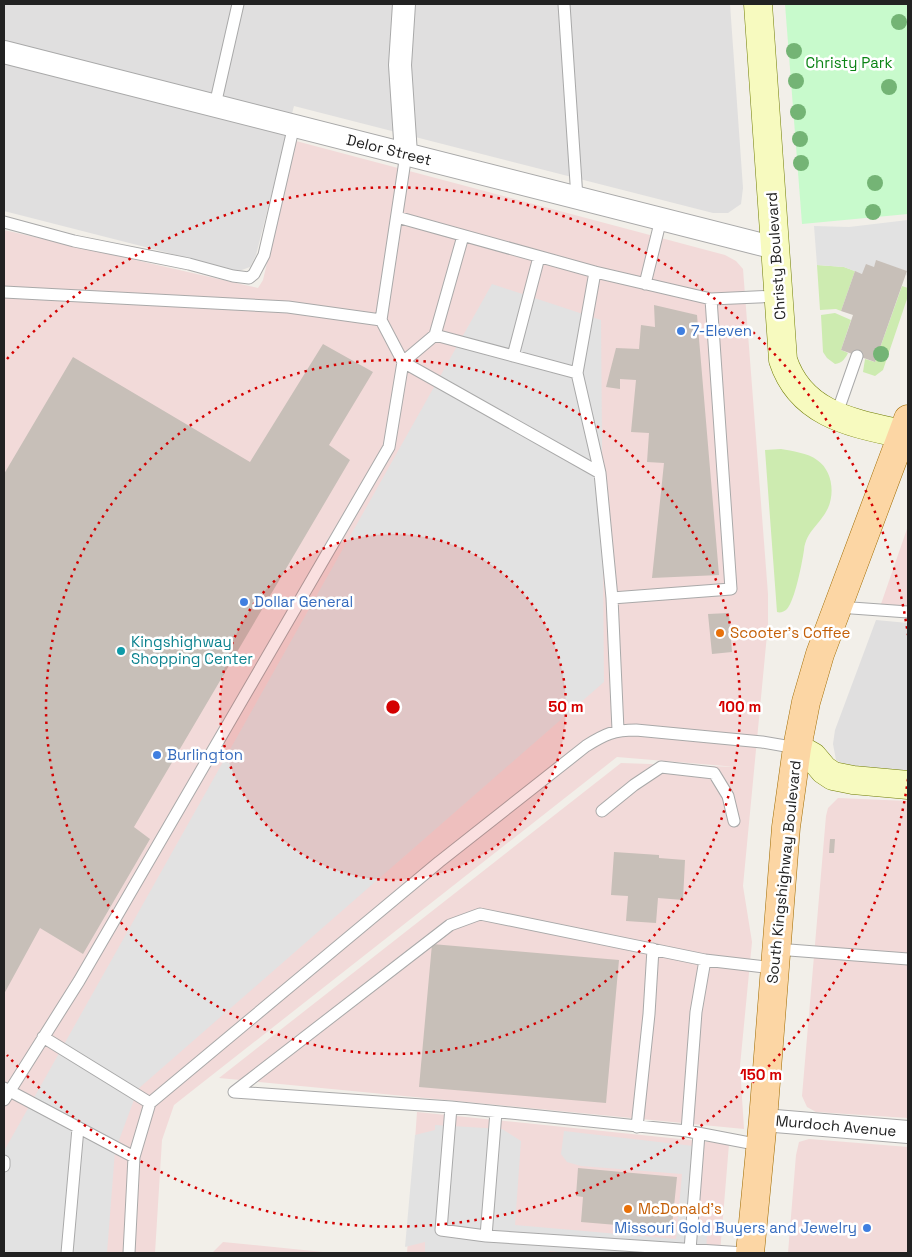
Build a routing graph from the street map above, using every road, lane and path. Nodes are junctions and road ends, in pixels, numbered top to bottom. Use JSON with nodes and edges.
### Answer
{"nodes":[{"id":1,"x":238,"y":4,"type":"edge"},
{"id":2,"x":404,"y":4,"type":"edge"},
{"id":3,"x":564,"y":4,"type":"edge"},
{"id":4,"x":758,"y":4,"type":"edge"},
{"id":5,"x":4,"y":52,"type":"edge"},
{"id":6,"x":215,"y":106,"type":"junction"},
{"id":7,"x":294,"y":125,"type":"junction"},
{"id":8,"x":406,"y":154,"type":"junction"},
{"id":9,"x":577,"y":198,"type":"junction"},
{"id":10,"x":397,"y":217,"type":"junction"},
{"id":11,"x":661,"y":219,"type":"junction"},
{"id":12,"x":4,"y":222,"type":"edge"},
{"id":13,"x":463,"y":236,"type":"junction"},
{"id":14,"x":775,"y":248,"type":"junction"},
{"id":15,"x":539,"y":257,"type":"junction"},
{"id":16,"x":595,"y":272,"type":"junction"},
{"id":17,"x":645,"y":284,"type":"junction"},
{"id":18,"x":4,"y":292,"type":"edge"},
{"id":19,"x":778,"y":296,"type":"junction"},
{"id":20,"x":711,"y":299,"type":"junction"},
{"id":21,"x":381,"y":320,"type":"junction"},
{"id":22,"x":435,"y":335,"type":"junction"},
{"id":23,"x":513,"y":356,"type":"junction"},
{"id":24,"x":857,"y":356,"type":"dead end"},
{"id":25,"x":403,"y":362,"type":"junction"},
{"id":26,"x":577,"y":373,"type":"junction"},
{"id":27,"x":836,"y":416,"type":"junction"},
{"id":28,"x":906,"y":429,"type":"edge"},
{"id":29,"x":600,"y":473,"type":"junction"},
{"id":30,"x":612,"y":598,"type":"junction"},
{"id":31,"x":837,"y":607,"type":"junction"},
{"id":32,"x":908,"y":612,"type":"edge"},
{"id":33,"x":618,"y":730,"type":"junction"},
{"id":34,"x":797,"y":748,"type":"junction"},
{"id":35,"x":908,"y":785,"type":"edge"},
{"id":36,"x":602,"y":811,"type":"dead end"},
{"id":37,"x":734,"y":821,"type":"dead end"},
{"id":38,"x":653,"y":949,"type":"junction"},
{"id":39,"x":775,"y":959,"type":"junction"},
{"id":40,"x":908,"y":959,"type":"edge"},
{"id":41,"x":705,"y":960,"type":"junction"},
{"id":42,"x":43,"y":1037,"type":"junction"},
{"id":43,"x":5,"y":1093,"type":"edge"},
{"id":44,"x":150,"y":1103,"type":"junction"},
{"id":45,"x":451,"y":1107,"type":"junction"},
{"id":46,"x":496,"y":1112,"type":"junction"},
{"id":47,"x":637,"y":1127,"type":"junction"},
{"id":48,"x":78,"y":1128,"type":"junction"},
{"id":49,"x":693,"y":1132,"type":"junction"},
{"id":50,"x":908,"y":1132,"type":"edge"},
{"id":51,"x":762,"y":1133,"type":"junction"},
{"id":52,"x":134,"y":1158,"type":"junction"},
{"id":53,"x":4,"y":1161,"type":"edge"},
{"id":54,"x":4,"y":1166,"type":"edge"},
{"id":55,"x":486,"y":1236,"type":"junction"},
{"id":56,"x":690,"y":1250,"type":"junction"},
{"id":57,"x":67,"y":1253,"type":"edge"},
{"id":58,"x":129,"y":1253,"type":"edge"},
{"id":59,"x":744,"y":1253,"type":"edge"},
{"id":60,"x":750,"y":1253,"type":"edge"}],
"edges":[{"from":1,"to":6,"type":"lane"},
{"from":2,"to":8,"type":"street"},
{"from":3,"to":9,"type":"lane"},
{"from":4,"to":14,"type":"street","name":"Christy Boulevard"},
{"from":5,"to":6,"type":"street","name":"Delor Street"},
{"from":6,"to":7,"type":"street","name":"Delor Street"},
{"from":7,"to":8,"type":"street","name":"Delor Street"},
{"from":7,"to":12,"type":"lane"},
{"from":8,"to":9,"type":"street","name":"Delor Street"},
{"from":8,"to":10,"type":"lane"},
{"from":9,"to":11,"type":"street","name":"Delor Street"},
{"from":10,"to":13,"type":"lane"},
{"from":10,"to":21,"type":"lane"},
{"from":11,"to":14,"type":"street","name":"Delor Street"},
{"from":11,"to":17,"type":"lane"},
{"from":13,"to":15,"type":"lane"},
{"from":13,"to":22,"type":"lane"},
{"from":14,"to":19,"type":"street","name":"Christy Boulevard"},
{"from":15,"to":16,"type":"lane"},
{"from":15,"to":23,"type":"lane"},
{"from":16,"to":17,"type":"lane"},
{"from":16,"to":26,"type":"lane"},
{"from":17,"to":20,"type":"lane"},
{"from":18,"to":21,"type":"lane"},
{"from":19,"to":20,"type":"lane"},
{"from":19,"to":27,"type":"street","name":"Christy Boulevard"},
{"from":20,"to":30,"type":"lane"},
{"from":21,"to":25,"type":"lane"},
{"from":22,"to":23,"type":"lane"},
{"from":22,"to":25,"type":"lane"},
{"from":23,"to":26,"type":"lane"},
{"from":24,"to":27,"type":"lane"},
{"from":25,"to":29,"type":"lane"},
{"from":25,"to":42,"type":"lane"},
{"from":26,"to":29,"type":"lane"},
{"from":27,"to":28,"type":"street","name":"Christy Boulevard"},
{"from":28,"to":31,"type":"main road","name":"South Kingshighway Boulevard"},
{"from":29,"to":30,"type":"lane"},
{"from":30,"to":33,"type":"lane"},
{"from":31,"to":32,"type":"lane"},
{"from":31,"to":34,"type":"main road","name":"South Kingshighway Boulevard"},
{"from":33,"to":34,"type":"lane"},
{"from":33,"to":44,"type":"lane"},
{"from":34,"to":35,"type":"street"},
{"from":34,"to":39,"type":"main road","name":"South Kingshighway Boulevard"},
{"from":36,"to":37,"type":"lane"},
{"from":38,"to":41,"type":"lane"},
{"from":38,"to":45,"type":"lane"},
{"from":38,"to":47,"type":"lane"},
{"from":39,"to":40,"type":"lane"},
{"from":39,"to":41,"type":"lane"},
{"from":39,"to":51,"type":"main road","name":"South Kingshighway Boulevard"},
{"from":41,"to":49,"type":"lane"},
{"from":42,"to":43,"type":"lane"},
{"from":42,"to":44,"type":"lane"},
{"from":43,"to":48,"type":"lane"},
{"from":44,"to":52,"type":"lane"},
{"from":45,"to":46,"type":"lane"},
{"from":45,"to":55,"type":"lane"},
{"from":46,"to":47,"type":"lane"},
{"from":46,"to":55,"type":"lane"},
{"from":47,"to":49,"type":"lane"},
{"from":48,"to":52,"type":"lane"},
{"from":48,"to":57,"type":"lane"},
{"from":49,"to":51,"type":"lane"},
{"from":49,"to":56,"type":"lane"},
{"from":50,"to":51,"type":"street","name":"Murdoch Avenue"},
{"from":51,"to":60,"type":"main road","name":"South Kingshighway Boulevard"},
{"from":52,"to":58,"type":"lane"},
{"from":53,"to":54,"type":"lane"},
{"from":55,"to":56,"type":"lane"},
{"from":56,"to":59,"type":"lane"}]}
